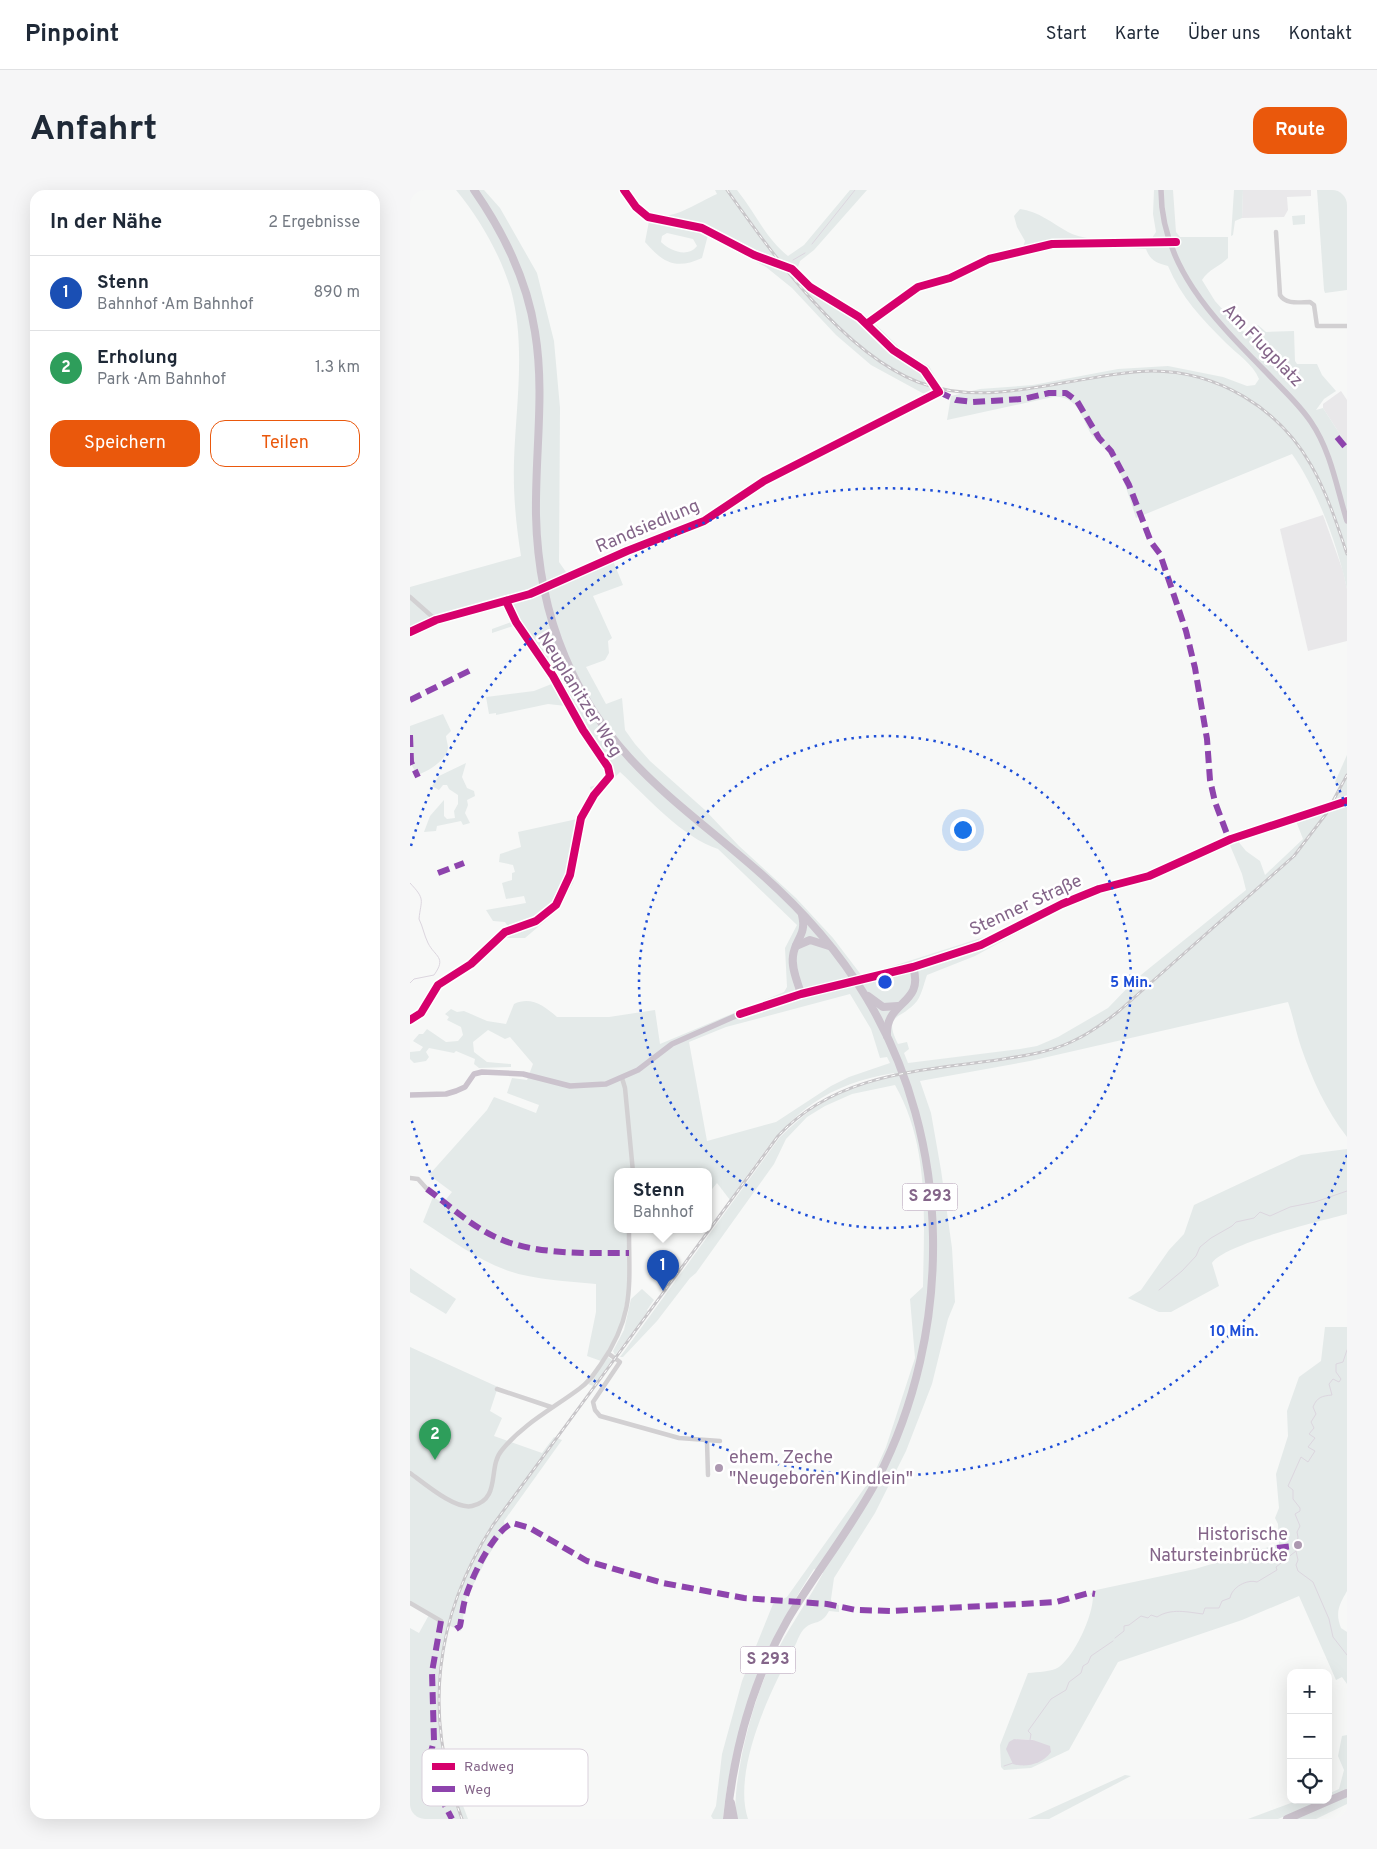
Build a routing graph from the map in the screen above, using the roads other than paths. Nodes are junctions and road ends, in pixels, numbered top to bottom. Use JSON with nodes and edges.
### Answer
{"nodes":[{"id":1,"x":474,"y":190,"type":"edge"},
{"id":2,"x":624,"y":190,"type":"edge"},
{"id":3,"x":1161,"y":190,"type":"edge"},
{"id":4,"x":1276,"y":232,"type":"dead end"},
{"id":5,"x":1347,"y":326,"type":"edge"},
{"id":6,"x":1347,"y":521,"type":"edge"},
{"id":7,"x":410,"y":597,"type":"edge"},
{"id":8,"x":506,"y":601,"type":"junction"},
{"id":9,"x":436,"y":620,"type":"junction"},
{"id":10,"x":410,"y":632,"type":"edge"},
{"id":11,"x":1347,"y":801,"type":"edge"},
{"id":12,"x":798,"y":910,"type":"junction"},
{"id":13,"x":796,"y":946,"type":"junction"},
{"id":14,"x":830,"y":946,"type":"junction"},
{"id":15,"x":913,"y":967,"type":"junction"},
{"id":16,"x":863,"y":992,"type":"junction"},
{"id":17,"x":801,"y":994,"type":"junction"},
{"id":18,"x":900,"y":1006,"type":"junction"},
{"id":19,"x":410,"y":1020,"type":"edge"},
{"id":20,"x":888,"y":1038,"type":"junction"},
{"id":21,"x":622,"y":1078,"type":"junction"},
{"id":22,"x":410,"y":1095,"type":"edge"},
{"id":23,"x":633,"y":1168,"type":"edge"},
{"id":24,"x":410,"y":1178,"type":"edge"},
{"id":25,"x":427,"y":1189,"type":"dead end"},
{"id":26,"x":630,"y":1233,"type":"edge"},
{"id":27,"x":609,"y":1354,"type":"junction"},
{"id":28,"x":497,"y":1389,"type":"dead end"},
{"id":29,"x":552,"y":1407,"type":"junction"},
{"id":30,"x":720,"y":1441,"type":"dead end"},
{"id":31,"x":707,"y":1442,"type":"junction"},
{"id":32,"x":410,"y":1473,"type":"edge"},
{"id":33,"x":708,"y":1475,"type":"dead end"},
{"id":34,"x":410,"y":1603,"type":"edge"},
{"id":35,"x":441,"y":1622,"type":"dead end"},
{"id":36,"x":729,"y":1793,"type":"junction"},
{"id":37,"x":1347,"y":1793,"type":"edge"},
{"id":38,"x":726,"y":1819,"type":"edge"},
{"id":39,"x":734,"y":1819,"type":"edge"},
{"id":40,"x":1287,"y":1819,"type":"edge"}],
"edges":[{"from":1,"to":12,"type":"highway","number":"S 293"},
{"from":2,"to":8,"type":"street","name":"Randsiedlung"},
{"from":3,"to":6,"type":"street","name":"Am Flugplatz"},
{"from":4,"to":5,"type":"street"},
{"from":7,"to":9,"type":"street"},
{"from":8,"to":9,"type":"street","name":"Randsiedlung"},
{"from":8,"to":19,"type":"street","name":"Neuplanitzer Weg"},
{"from":9,"to":10,"type":"street","name":"Randsiedlung"},
{"from":11,"to":15,"type":"street","name":"Stenner Straße"},
{"from":12,"to":13,"type":"highway"},
{"from":12,"to":14,"type":"highway","number":"S 293"},
{"from":13,"to":14,"type":"highway"},
{"from":13,"to":17,"type":"highway"},
{"from":14,"to":16,"type":"highway","number":"S 293"},
{"from":15,"to":17,"type":"street","name":"Stenner Straße"},
{"from":15,"to":18,"type":"highway"},
{"from":16,"to":18,"type":"highway"},
{"from":16,"to":20,"type":"highway","number":"S 293"},
{"from":17,"to":21,"type":"street","name":"Stenner Straße"},
{"from":18,"to":20,"type":"highway"},
{"from":20,"to":36,"type":"highway","number":"S 293"},
{"from":21,"to":22,"type":"street","name":"Stenner Straße"},
{"from":21,"to":23,"type":"street"},
{"from":24,"to":25,"type":"street"},
{"from":26,"to":27,"type":"street"},
{"from":27,"to":29,"type":"street"},
{"from":27,"to":31,"type":"street"},
{"from":28,"to":29,"type":"street"},
{"from":29,"to":32,"type":"street"},
{"from":30,"to":31,"type":"street"},
{"from":31,"to":33,"type":"street"},
{"from":34,"to":35,"type":"street"},
{"from":36,"to":38,"type":"highway","number":"S 293"},
{"from":36,"to":39,"type":"highway"},
{"from":37,"to":40,"type":"highway"}]}
